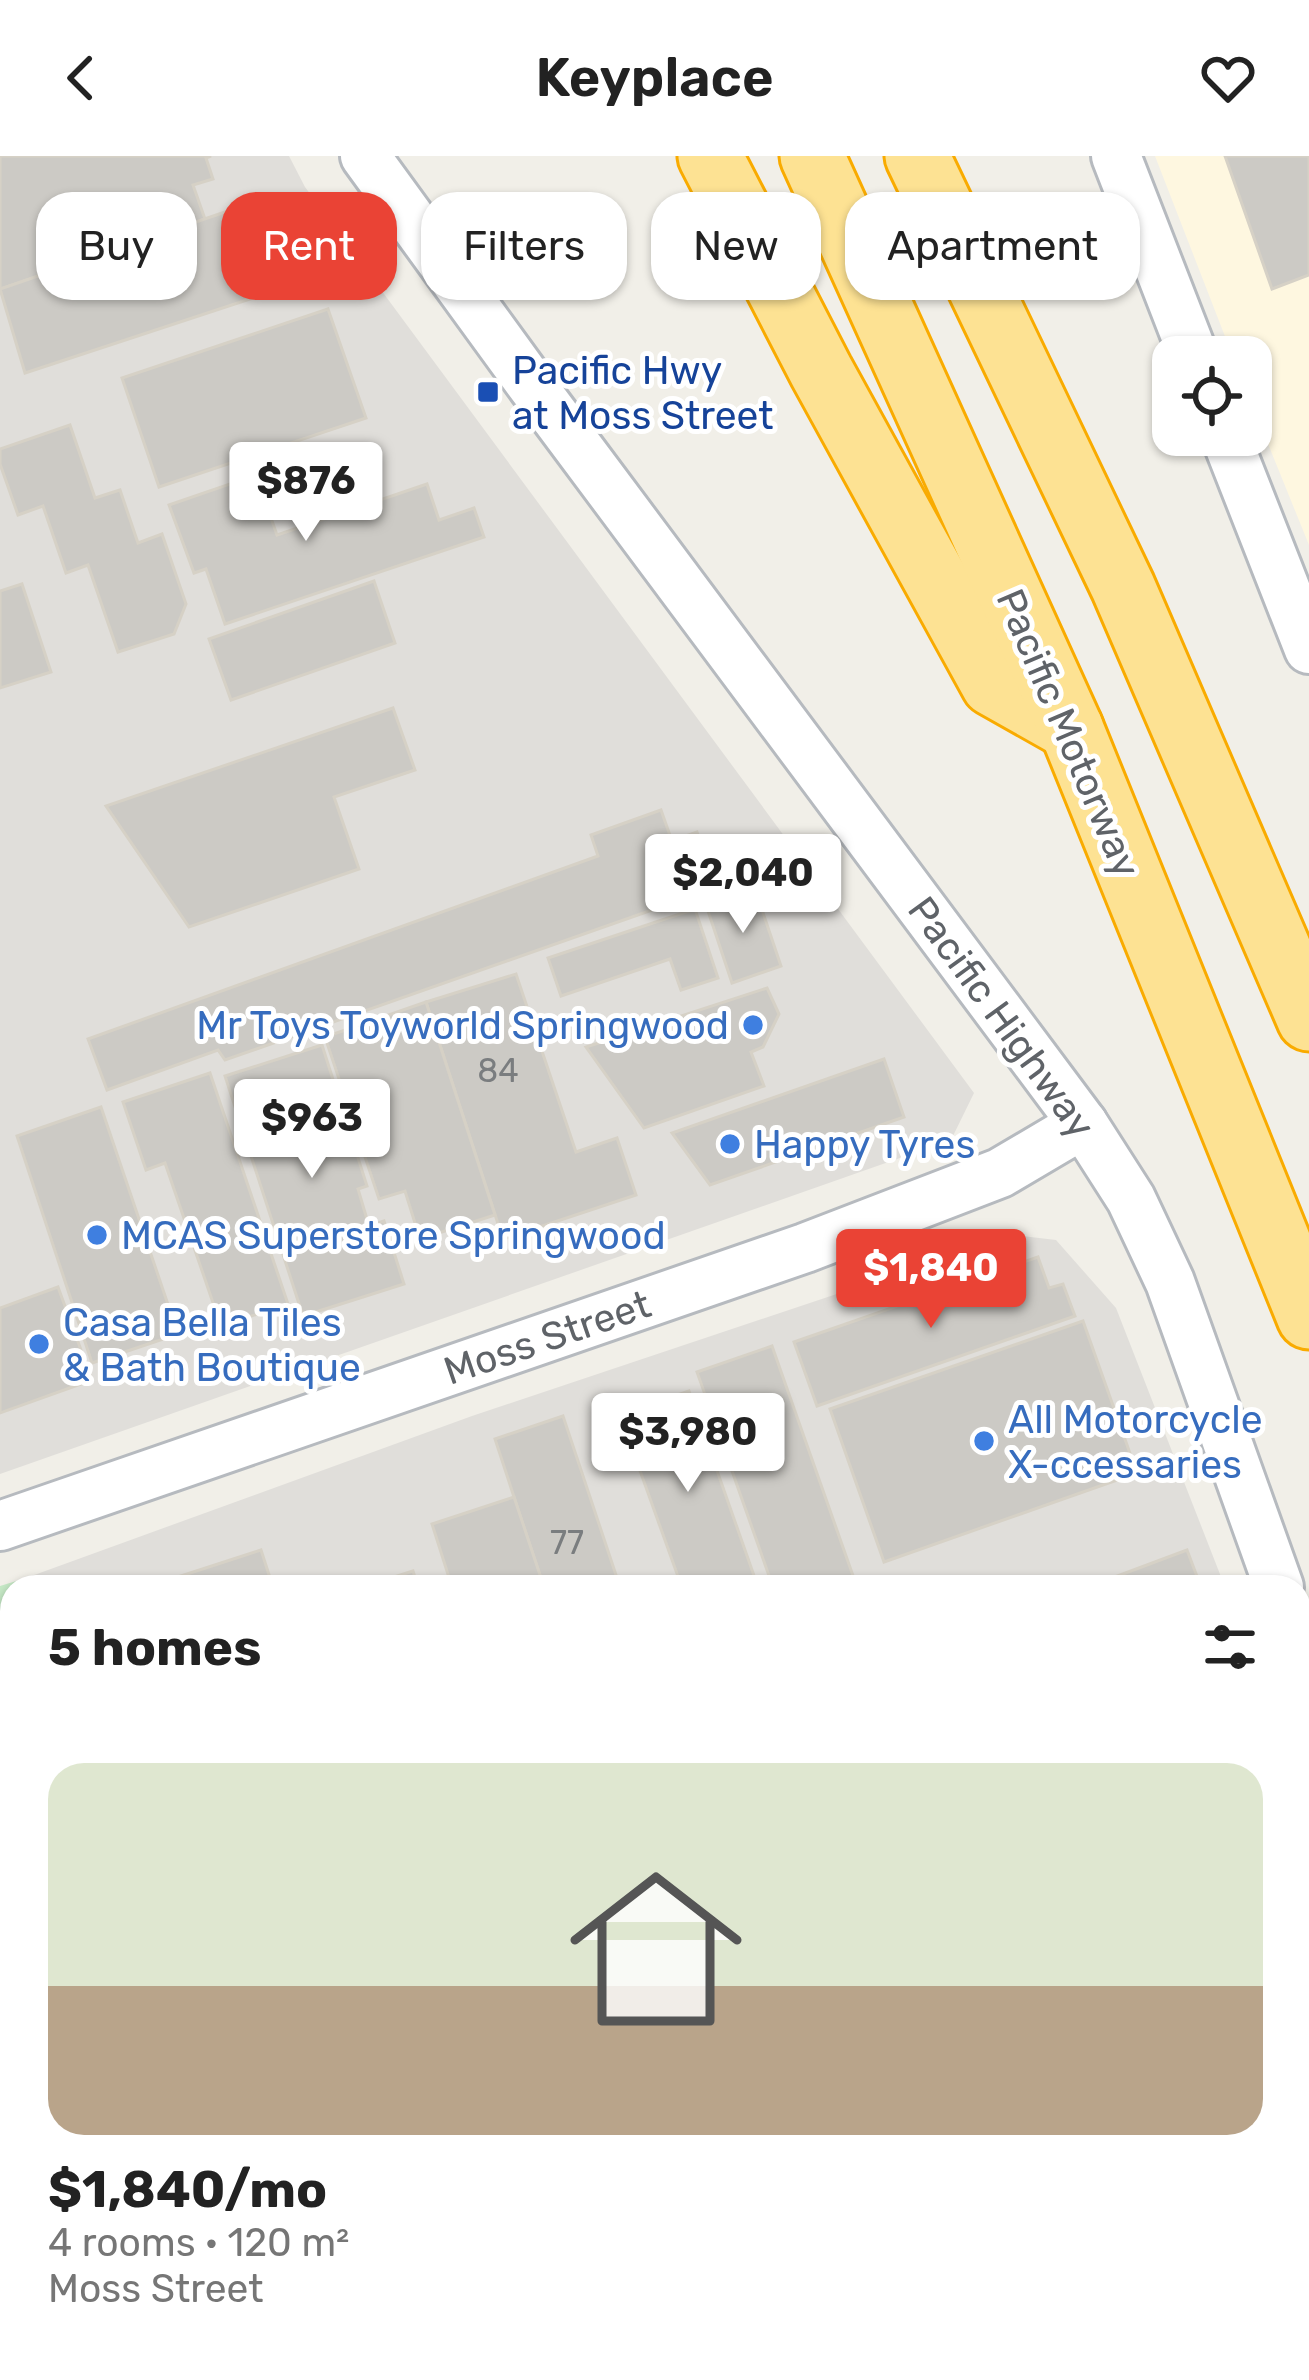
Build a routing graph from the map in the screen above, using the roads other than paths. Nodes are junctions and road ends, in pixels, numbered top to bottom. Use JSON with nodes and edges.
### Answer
{"nodes":[{"id":1,"x":365,"y":156,"type":"edge"},
{"id":2,"x":710,"y":156,"type":"edge"},
{"id":3,"x":812,"y":156,"type":"edge"},
{"id":4,"x":1116,"y":156,"type":"edge"},
{"id":5,"x":930,"y":170,"type":"edge"},
{"id":6,"x":1187,"y":336,"type":"edge"},
{"id":7,"x":1233,"y":456,"type":"edge"},
{"id":8,"x":1309,"y":649,"type":"edge"},
{"id":9,"x":1071,"y":728,"type":"junction"},
{"id":10,"x":1309,"y":1019,"type":"edge"},
{"id":11,"x":1084,"y":1124,"type":"junction"},
{"id":12,"x":1309,"y":1317,"type":"edge"},
{"id":13,"x":0,"y":1526,"type":"edge"},
{"id":14,"x":1275,"y":1575,"type":"edge"}],
"edges":[{"from":1,"to":11,"type":"street","name":"Pacific Highway"},
{"from":2,"to":9,"type":"highway"},
{"from":3,"to":9,"type":"highway","name":"Pacific Motorway"},
{"from":4,"to":6,"type":"street"},
{"from":5,"to":10,"type":"highway"},
{"from":7,"to":8,"type":"street"},
{"from":9,"to":12,"type":"highway","name":"Pacific Motorway"},
{"from":11,"to":13,"type":"street","name":"Moss Street"},
{"from":11,"to":14,"type":"street","name":"Pacific Highway"}]}
